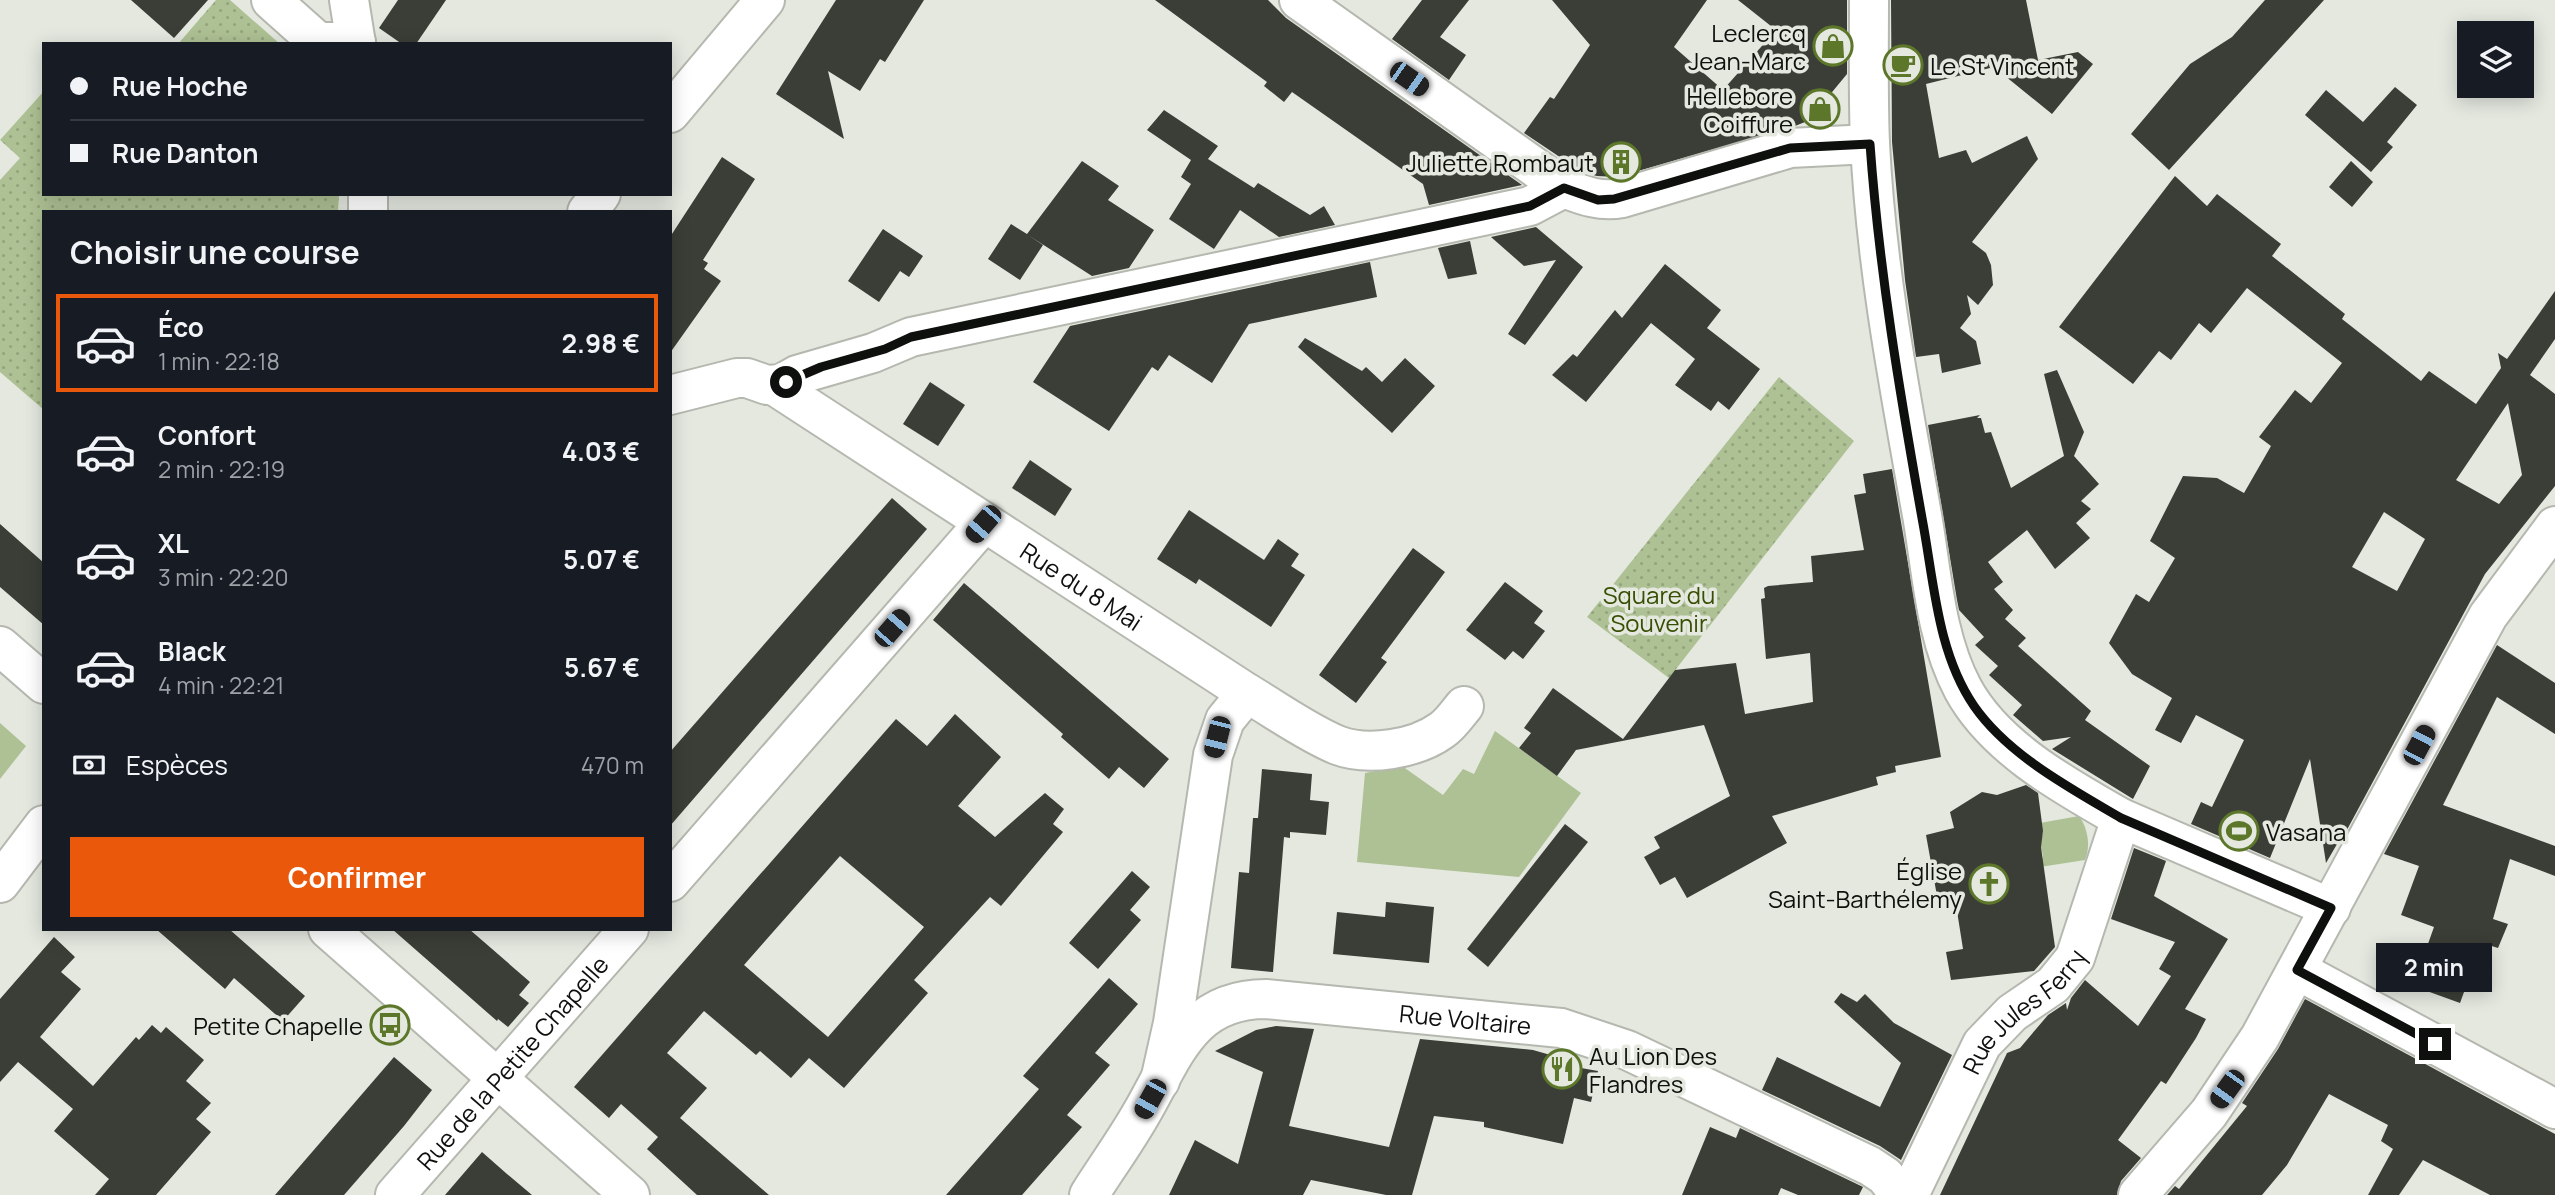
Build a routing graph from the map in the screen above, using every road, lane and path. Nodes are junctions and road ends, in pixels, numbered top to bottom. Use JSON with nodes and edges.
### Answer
{"nodes":[{"id":1,"x":271,"y":0,"type":"edge"},
{"id":2,"x":349,"y":0,"type":"edge"},
{"id":3,"x":765,"y":0,"type":"edge"},
{"id":4,"x":1299,"y":0,"type":"edge"},
{"id":5,"x":1869,"y":0,"type":"edge"},
{"id":6,"x":318,"y":42,"type":"edge"},
{"id":7,"x":356,"y":42,"type":"edge"},
{"id":8,"x":672,"y":111,"type":"edge"},
{"id":9,"x":1870,"y":144,"type":"junction"},
{"id":10,"x":1564,"y":188,"type":"junction"},
{"id":11,"x":599,"y":196,"type":"edge"},
{"id":12,"x":589,"y":210,"type":"edge"},
{"id":13,"x":775,"y":386,"type":"junction"},
{"id":14,"x":672,"y":394,"type":"edge"},
{"id":15,"x":983,"y":524,"type":"junction"},
{"id":16,"x":2555,"y":526,"type":"edge"},
{"id":17,"x":0,"y":646,"type":"edge"},
{"id":18,"x":42,"y":682,"type":"edge"},
{"id":19,"x":1247,"y":693,"type":"junction"},
{"id":20,"x":1464,"y":706,"type":"dead end"},
{"id":21,"x":2121,"y":818,"type":"junction"},
{"id":22,"x":42,"y":828,"type":"edge"},
{"id":23,"x":672,"y":880,"type":"edge"},
{"id":24,"x":0,"y":883,"type":"edge"},
{"id":25,"x":2331,"y":908,"type":"junction"},
{"id":26,"x":330,"y":931,"type":"edge"},
{"id":27,"x":627,"y":931,"type":"edge"},
{"id":28,"x":2297,"y":970,"type":"junction"},
{"id":29,"x":499,"y":1079,"type":"junction"},
{"id":30,"x":1160,"y":1081,"type":"junction"},
{"id":31,"x":2555,"y":1109,"type":"edge"},
{"id":32,"x":395,"y":1195,"type":"edge"},
{"id":33,"x":630,"y":1195,"type":"edge"},
{"id":34,"x":1089,"y":1195,"type":"edge"},
{"id":35,"x":1900,"y":1195,"type":"edge"},
{"id":36,"x":1909,"y":1195,"type":"edge"},
{"id":37,"x":2138,"y":1195,"type":"edge"}],
"edges":[{"from":1,"to":6,"type":"street"},
{"from":2,"to":7,"type":"street"},
{"from":3,"to":8,"type":"street"},
{"from":4,"to":10,"type":"street"},
{"from":5,"to":9,"type":"street"},
{"from":9,"to":10,"type":"street"},
{"from":9,"to":21,"type":"street"},
{"from":10,"to":13,"type":"street"},
{"from":11,"to":12,"type":"street"},
{"from":13,"to":14,"type":"street"},
{"from":13,"to":15,"type":"street","name":"Rue du 8 Mai"},
{"from":15,"to":19,"type":"street","name":"Rue du 8 Mai"},
{"from":15,"to":23,"type":"street"},
{"from":16,"to":25,"type":"street"},
{"from":17,"to":18,"type":"street"},
{"from":19,"to":20,"type":"street","name":"Rue du 8 Mai"},
{"from":19,"to":30,"type":"street"},
{"from":21,"to":25,"type":"street"},
{"from":21,"to":36,"type":"street","name":"Rue Jules Ferry"},
{"from":22,"to":24,"type":"street"},
{"from":25,"to":28,"type":"street"},
{"from":26,"to":29,"type":"street"},
{"from":27,"to":29,"type":"street","name":"Rue de la Petite Chapelle"},
{"from":28,"to":31,"type":"street"},
{"from":28,"to":37,"type":"street"},
{"from":29,"to":32,"type":"street","name":"Rue de la Petite Chapelle"},
{"from":29,"to":33,"type":"street"},
{"from":30,"to":34,"type":"street","name":"Rue Voltaire"},
{"from":30,"to":35,"type":"street","name":"Rue Voltaire"}]}
